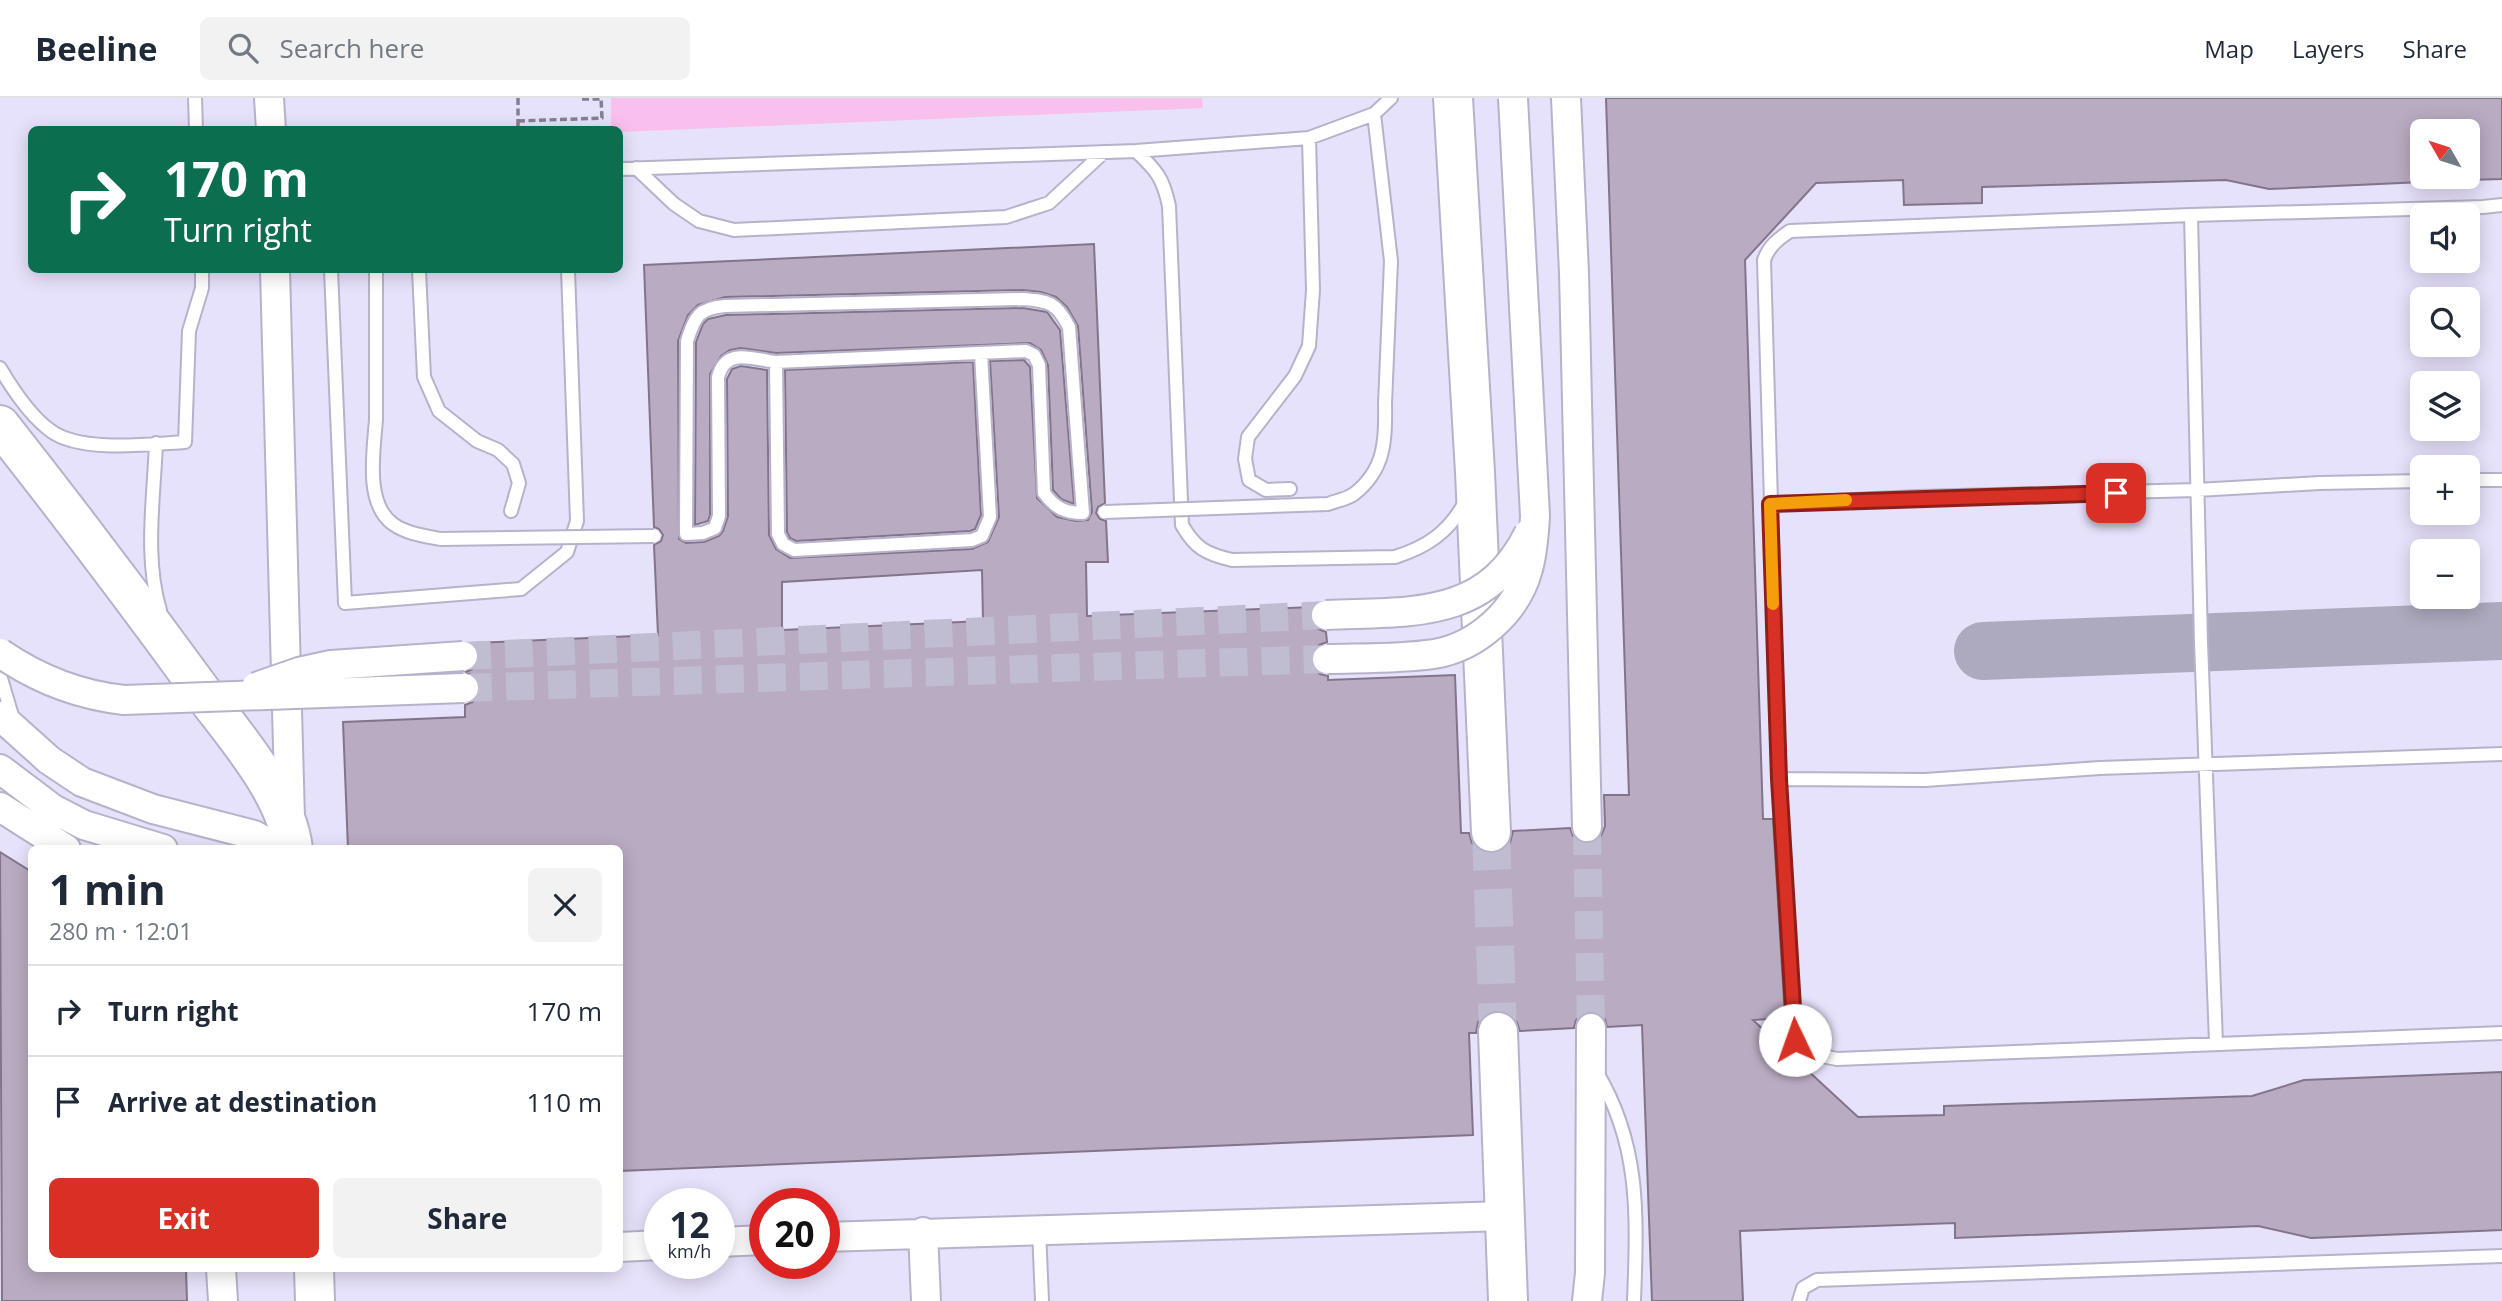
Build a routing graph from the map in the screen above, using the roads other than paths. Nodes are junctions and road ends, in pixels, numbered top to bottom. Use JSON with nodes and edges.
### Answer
{"nodes":[{"id":1,"x":195,"y":98,"type":"edge"},
{"id":2,"x":270,"y":98,"type":"edge"},
{"id":3,"x":1391,"y":98,"type":"edge"},
{"id":4,"x":1453,"y":98,"type":"edge"},
{"id":5,"x":1513,"y":98,"type":"edge"},
{"id":6,"x":1566,"y":98,"type":"edge"},
{"id":7,"x":1374,"y":114,"type":"junction"},
{"id":8,"x":196,"y":126,"type":"edge"},
{"id":9,"x":271,"y":126,"type":"edge"},
{"id":10,"x":1309,"y":138,"type":"junction"},
{"id":11,"x":1136,"y":151,"type":"junction"},
{"id":12,"x":1104,"y":152,"type":"junction"},
{"id":13,"x":623,"y":169,"type":"edge"},
{"id":14,"x":636,"y":169,"type":"junction"},
{"id":15,"x":2502,"y":205,"type":"edge"},
{"id":16,"x":2191,"y":215,"type":"junction"},
{"id":17,"x":202,"y":273,"type":"edge"},
{"id":18,"x":275,"y":273,"type":"edge"},
{"id":19,"x":331,"y":273,"type":"edge"},
{"id":20,"x":376,"y":273,"type":"edge"},
{"id":21,"x":419,"y":273,"type":"edge"},
{"id":22,"x":568,"y":273,"type":"edge"},
{"id":23,"x":981,"y":353,"type":"junction"},
{"id":24,"x":776,"y":362,"type":"junction"},
{"id":25,"x":0,"y":368,"type":"edge"},
{"id":26,"x":0,"y":425,"type":"edge"},
{"id":27,"x":156,"y":443,"type":"junction"},
{"id":28,"x":1475,"y":472,"type":"junction"},
{"id":29,"x":2480,"y":480,"type":"edge"},
{"id":30,"x":2502,"y":480,"type":"edge"},
{"id":31,"x":2410,"y":481,"type":"edge"},
{"id":32,"x":1290,"y":489,"type":"dead end"},
{"id":33,"x":2197,"y":490,"type":"junction"},
{"id":34,"x":1770,"y":504,"type":"junction"},
{"id":35,"x":511,"y":510,"type":"dead end"},
{"id":36,"x":1105,"y":512,"type":"dead end"},
{"id":37,"x":1535,"y":516,"type":"junction"},
{"id":38,"x":654,"y":536,"type":"dead end"},
{"id":39,"x":1326,"y":615,"type":"tunnel mouth"},
{"id":40,"x":172,"y":650,"type":"junction"},
{"id":41,"x":0,"y":653,"type":"edge"},
{"id":42,"x":463,"y":656,"type":"tunnel mouth"},
{"id":43,"x":1327,"y":659,"type":"tunnel mouth"},
{"id":44,"x":0,"y":675,"type":"edge"},
{"id":45,"x":464,"y":688,"type":"tunnel mouth"},
{"id":46,"x":230,"y":696,"type":"junction"},
{"id":47,"x":8,"y":724,"type":"edge"},
{"id":48,"x":2502,"y":754,"type":"edge"},
{"id":49,"x":2205,"y":766,"type":"junction"},
{"id":50,"x":0,"y":769,"type":"edge"},
{"id":51,"x":1779,"y":779,"type":"junction"},
{"id":52,"x":0,"y":807,"type":"edge"},
{"id":53,"x":1587,"y":827,"type":"tunnel mouth"},
{"id":54,"x":1491,"y":832,"type":"tunnel mouth"},
{"id":55,"x":288,"y":843,"type":"edge"},
{"id":56,"x":60,"y":845,"type":"edge"},
{"id":57,"x":150,"y":845,"type":"edge"},
{"id":58,"x":1591,"y":1028,"type":"tunnel mouth"},
{"id":59,"x":1498,"y":1032,"type":"tunnel mouth"},
{"id":60,"x":2502,"y":1033,"type":"edge"},
{"id":61,"x":2216,"y":1043,"type":"junction"},
{"id":62,"x":1591,"y":1063,"type":"junction"},
{"id":63,"x":1505,"y":1216,"type":"junction"},
{"id":64,"x":1039,"y":1230,"type":"junction"},
{"id":65,"x":923,"y":1232,"type":"junction"},
{"id":66,"x":840,"y":1236,"type":"edge"},
{"id":67,"x":644,"y":1246,"type":"edge"},
{"id":68,"x":623,"y":1247,"type":"edge"},
{"id":69,"x":2502,"y":1256,"type":"edge"},
{"id":70,"x":221,"y":1272,"type":"edge"},
{"id":71,"x":314,"y":1272,"type":"edge"},
{"id":72,"x":223,"y":1301,"type":"edge"},
{"id":73,"x":315,"y":1301,"type":"edge"},
{"id":74,"x":926,"y":1301,"type":"edge"},
{"id":75,"x":1042,"y":1301,"type":"edge"},
{"id":76,"x":1508,"y":1301,"type":"edge"},
{"id":77,"x":1587,"y":1301,"type":"edge"},
{"id":78,"x":1634,"y":1301,"type":"edge"},
{"id":79,"x":1799,"y":1301,"type":"edge"}],
"edges":[{"from":1,"to":8,"type":"lane"},
{"from":2,"to":9,"type":"street"},
{"from":3,"to":7,"type":"lane"},
{"from":4,"to":28,"type":"highway"},
{"from":5,"to":37,"type":"street","bridge":true},
{"from":6,"to":53,"type":"street"},
{"from":7,"to":10,"type":"lane"},
{"from":7,"to":36,"type":"lane","bridge":true},
{"from":10,"to":11,"type":"lane"},
{"from":10,"to":32,"type":"lane"},
{"from":11,"to":12,"type":"lane"},
{"from":11,"to":28,"type":"lane"},
{"from":12,"to":14,"type":"lane"},
{"from":12,"to":14,"type":"lane"},
{"from":13,"to":14,"type":"lane"},
{"from":15,"to":16,"type":"lane"},
{"from":16,"to":33,"type":"lane"},
{"from":16,"to":34,"type":"lane"},
{"from":17,"to":27,"type":"lane"},
{"from":18,"to":55,"type":"street"},
{"from":19,"to":22,"type":"lane"},
{"from":20,"to":38,"type":"lane","bridge":true},
{"from":21,"to":35,"type":"lane"},
{"from":23,"to":24,"type":"lane"},
{"from":23,"to":24,"type":"lane"},
{"from":23,"to":24,"type":"lane"},
{"from":25,"to":27,"type":"lane"},
{"from":26,"to":40,"type":"highway"},
{"from":27,"to":40,"type":"lane"},
{"from":28,"to":54,"type":"highway"},
{"from":29,"to":30,"type":"lane"},
{"from":31,"to":33,"type":"lane"},
{"from":33,"to":34,"type":"lane"},
{"from":33,"to":49,"type":"lane"},
{"from":34,"to":51,"type":"lane"},
{"from":37,"to":39,"type":"street","bridge":true},
{"from":37,"to":43,"type":"street","bridge":true},
{"from":40,"to":55,"type":"highway"},
{"from":41,"to":46,"type":"street","bridge":true},
{"from":42,"to":46,"type":"street","bridge":true},
{"from":44,"to":47,"type":"lane"},
{"from":45,"to":46,"type":"street","bridge":true},
{"from":47,"to":55,"type":"street"},
{"from":48,"to":49,"type":"lane"},
{"from":49,"to":51,"type":"lane"},
{"from":49,"to":61,"type":"lane"},
{"from":50,"to":57,"type":"street"},
{"from":51,"to":61,"type":"lane"},
{"from":52,"to":56,"type":"street"},
{"from":58,"to":62,"type":"street"},
{"from":59,"to":63,"type":"highway"},
{"from":60,"to":61,"type":"lane"},
{"from":62,"to":77,"type":"street"},
{"from":62,"to":78,"type":"lane"},
{"from":63,"to":64,"type":"street"},
{"from":63,"to":76,"type":"highway"},
{"from":64,"to":65,"type":"street"},
{"from":64,"to":75,"type":"lane"},
{"from":65,"to":66,"type":"street"},
{"from":65,"to":74,"type":"street"},
{"from":67,"to":68,"type":"street"},
{"from":69,"to":79,"type":"lane"},
{"from":70,"to":72,"type":"street"},
{"from":71,"to":73,"type":"highway"}]}
